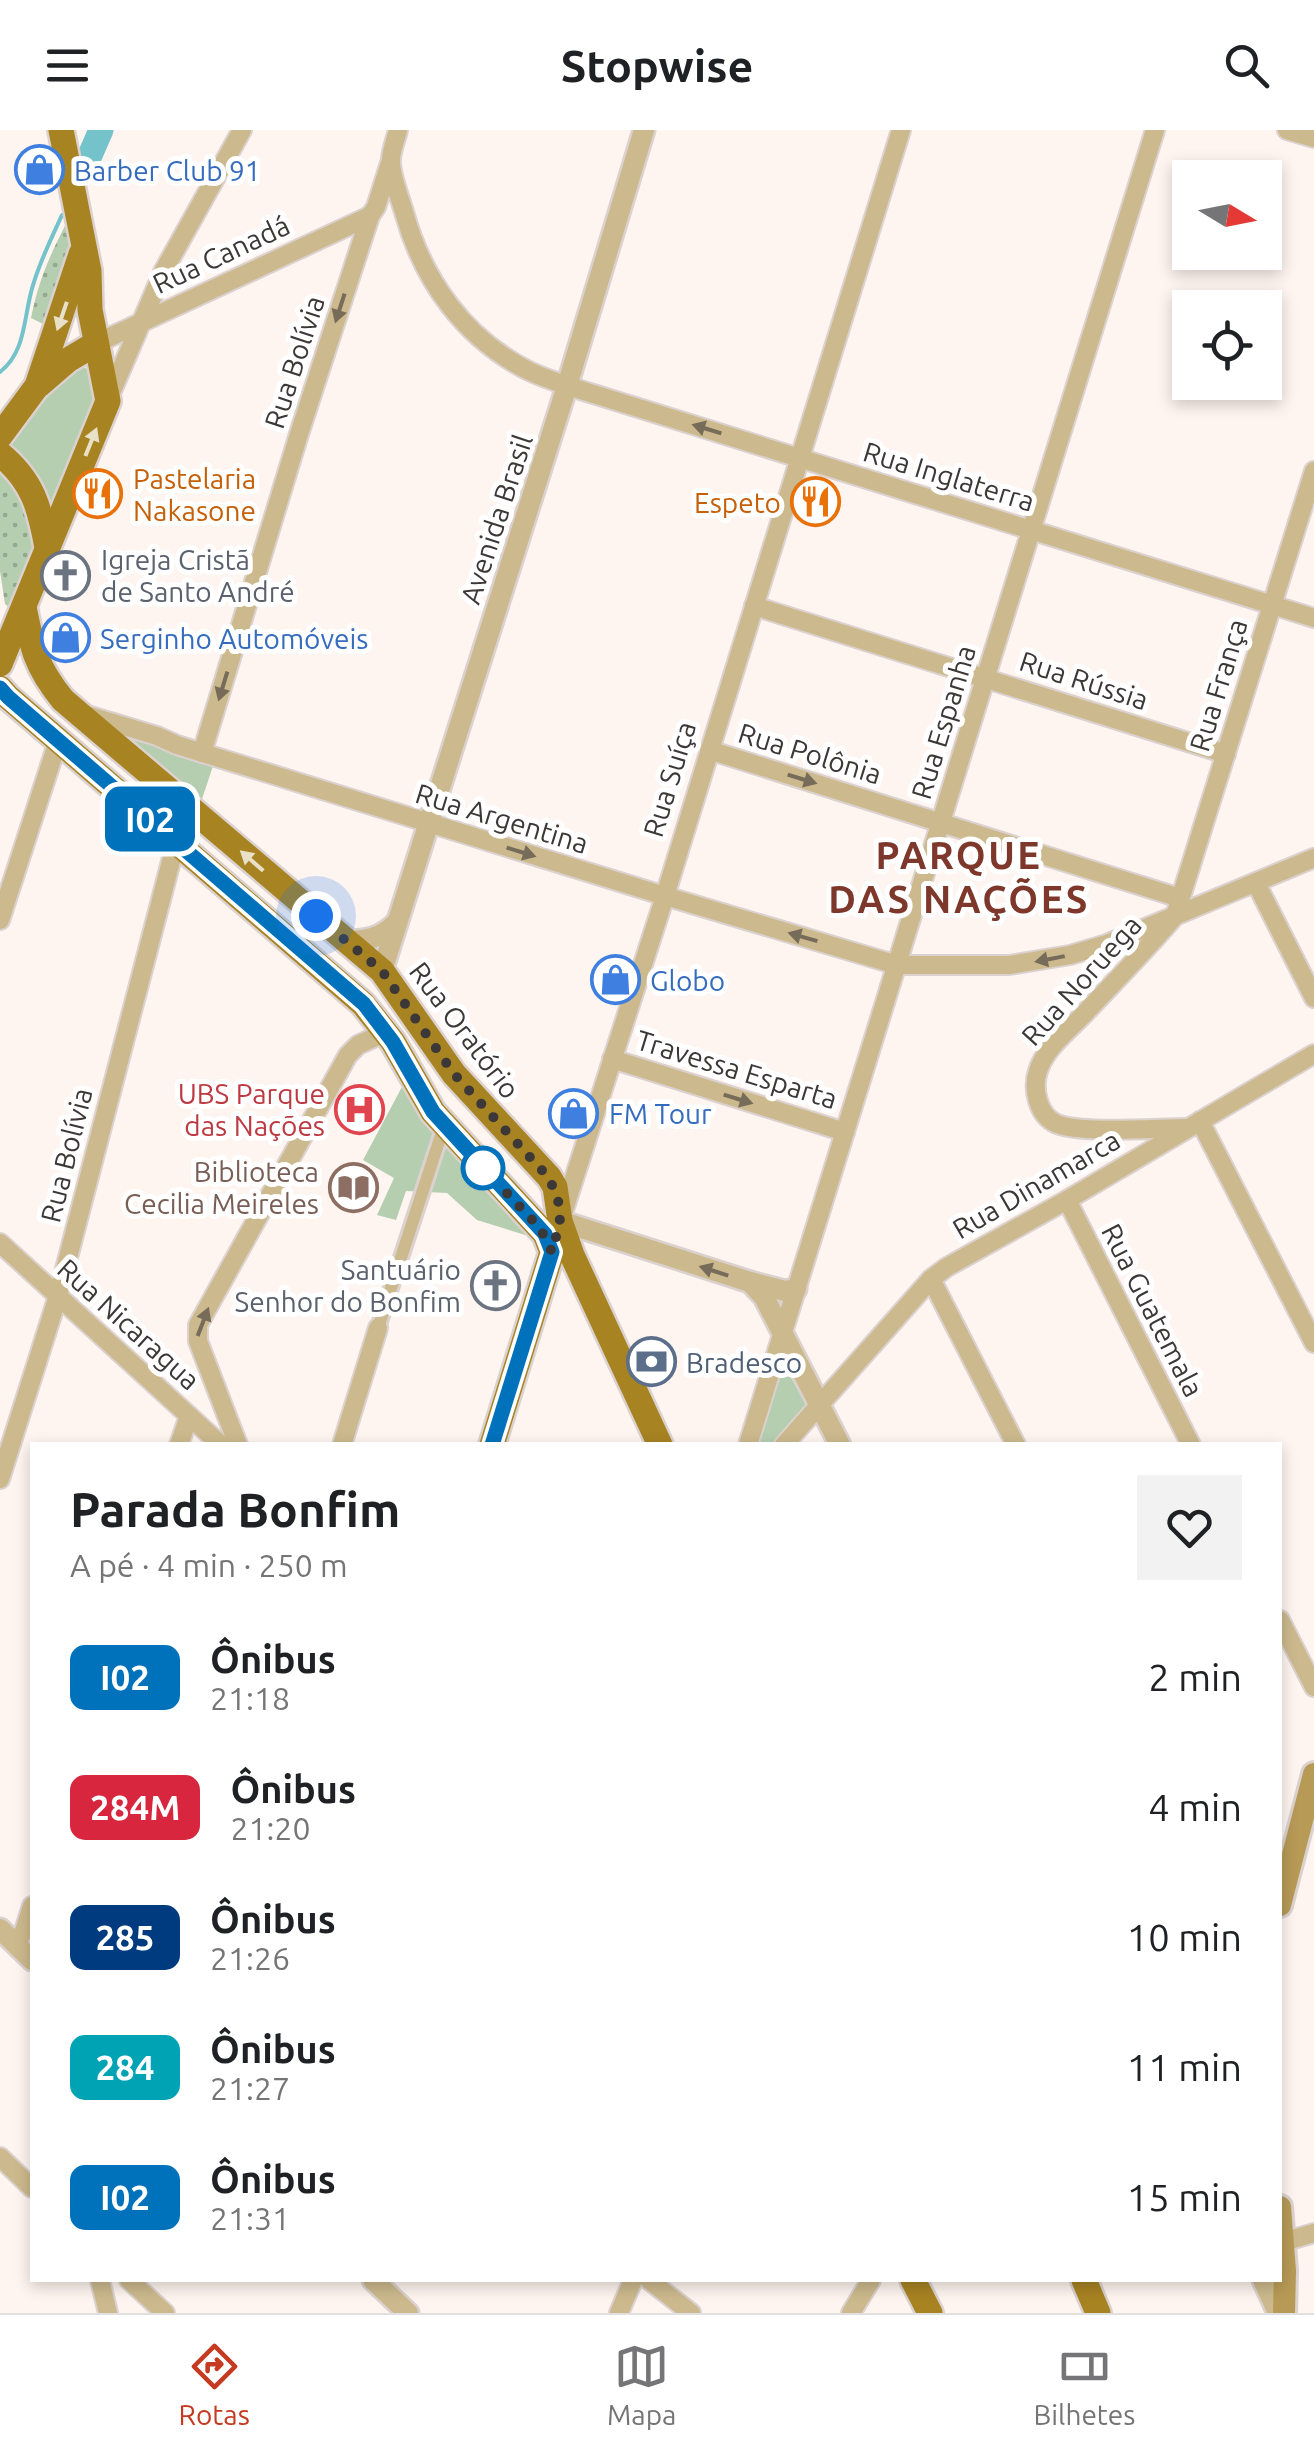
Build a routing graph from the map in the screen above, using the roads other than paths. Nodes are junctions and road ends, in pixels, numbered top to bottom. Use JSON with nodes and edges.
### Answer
{"nodes":[{"id":1,"x":62,"y":130,"type":"edge"},
{"id":2,"x":242,"y":130,"type":"edge"},
{"id":3,"x":398,"y":130,"type":"edge"},
{"id":4,"x":644,"y":130,"type":"edge"},
{"id":5,"x":901,"y":130,"type":"edge"},
{"id":6,"x":1155,"y":130,"type":"edge"},
{"id":7,"x":1286,"y":130,"type":"edge"},
{"id":8,"x":1314,"y":138,"type":"edge"},
{"id":9,"x":390,"y":161,"type":"junction"},
{"id":10,"x":370,"y":216,"type":"junction"},
{"id":11,"x":84,"y":245,"type":"junction"},
{"id":12,"x":144,"y":320,"type":"junction"},
{"id":13,"x":98,"y":356,"type":"junction"},
{"id":14,"x":37,"y":386,"type":"junction"},
{"id":15,"x":567,"y":386,"type":"junction"},
{"id":16,"x":108,"y":400,"type":"junction"},
{"id":17,"x":0,"y":436,"type":"edge"},
{"id":18,"x":0,"y":454,"type":"edge"},
{"id":19,"x":800,"y":458,"type":"junction"},
{"id":20,"x":1314,"y":471,"type":"edge"},
{"id":21,"x":1032,"y":531,"type":"junction"},
{"id":22,"x":48,"y":548,"type":"junction"},
{"id":23,"x":1272,"y":604,"type":"junction"},
{"id":24,"x":754,"y":606,"type":"junction"},
{"id":25,"x":24,"y":607,"type":"junction"},
{"id":26,"x":1314,"y":618,"type":"edge"},
{"id":27,"x":0,"y":664,"type":"edge"},
{"id":28,"x":985,"y":678,"type":"junction"},
{"id":29,"x":0,"y":688,"type":"edge"},
{"id":30,"x":77,"y":712,"type":"junction"},
{"id":31,"x":58,"y":741,"type":"junction"},
{"id":32,"x":709,"y":750,"type":"junction"},
{"id":33,"x":202,"y":753,"type":"junction"},
{"id":34,"x":1226,"y":754,"type":"junction"},
{"id":35,"x":941,"y":822,"type":"junction"},
{"id":36,"x":428,"y":824,"type":"junction"},
{"id":37,"x":176,"y":842,"type":"junction"},
{"id":38,"x":1314,"y":858,"type":"edge"},
{"id":39,"x":1256,"y":883,"type":"junction"},
{"id":40,"x":665,"y":896,"type":"junction"},
{"id":41,"x":1177,"y":907,"type":"junction"},
{"id":42,"x":0,"y":920,"type":"edge"},
{"id":43,"x":396,"y":923,"type":"junction"},
{"id":44,"x":346,"y":941,"type":"junction"},
{"id":45,"x":897,"y":964,"type":"junction"},
{"id":46,"x":382,"y":971,"type":"junction"},
{"id":47,"x":1314,"y":998,"type":"edge"},
{"id":48,"x":386,"y":1032,"type":"junction"},
{"id":49,"x":1314,"y":1054,"type":"edge"},
{"id":50,"x":612,"y":1059,"type":"junction"},
{"id":51,"x":1194,"y":1124,"type":"junction"},
{"id":52,"x":444,"y":1126,"type":"junction"},
{"id":53,"x":845,"y":1132,"type":"junction"},
{"id":54,"x":1067,"y":1200,"type":"junction"},
{"id":55,"x":560,"y":1222,"type":"junction"},
{"id":56,"x":0,"y":1243,"type":"edge"},
{"id":57,"x":552,"y":1252,"type":"junction"},
{"id":58,"x":931,"y":1279,"type":"junction"},
{"id":59,"x":750,"y":1282,"type":"junction"},
{"id":60,"x":796,"y":1288,"type":"junction"},
{"id":61,"x":58,"y":1296,"type":"junction"},
{"id":62,"x":378,"y":1328,"type":"joint"},
{"id":63,"x":782,"y":1332,"type":"junction"},
{"id":64,"x":1314,"y":1343,"type":"edge"},
{"id":65,"x":221,"y":1401,"type":"junction"},
{"id":66,"x":819,"y":1405,"type":"junction"},
{"id":67,"x":193,"y":1419,"type":"junction"},
{"id":68,"x":7,"y":1433,"type":"edge"},
{"id":69,"x":181,"y":1442,"type":"edge"},
{"id":70,"x":218,"y":1442,"type":"edge"},
{"id":71,"x":237,"y":1442,"type":"edge"},
{"id":72,"x":343,"y":1442,"type":"edge"},
{"id":73,"x":493,"y":1442,"type":"edge"},
{"id":74,"x":659,"y":1442,"type":"edge"},
{"id":75,"x":749,"y":1442,"type":"edge"},
{"id":76,"x":787,"y":1442,"type":"edge"},
{"id":77,"x":838,"y":1442,"type":"edge"},
{"id":78,"x":1014,"y":1442,"type":"edge"},
{"id":79,"x":1189,"y":1442,"type":"edge"},
{"id":80,"x":0,"y":1479,"type":"edge"},
{"id":81,"x":1282,"y":1624,"type":"edge"},
{"id":82,"x":1314,"y":1687,"type":"edge"},
{"id":83,"x":1314,"y":1774,"type":"edge"},
{"id":84,"x":1282,"y":1897,"type":"edge"},
{"id":85,"x":30,"y":1912,"type":"edge"},
{"id":86,"x":8,"y":1936,"type":"edge"},
{"id":87,"x":30,"y":1958,"type":"edge"},
{"id":88,"x":0,"y":2157,"type":"edge"},
{"id":89,"x":30,"y":2186,"type":"edge"},
{"id":90,"x":1314,"y":2232,"type":"edge"},
{"id":91,"x":1282,"y":2243,"type":"edge"},
{"id":92,"x":100,"y":2282,"type":"edge"},
{"id":93,"x":132,"y":2282,"type":"edge"},
{"id":94,"x":375,"y":2282,"type":"edge"},
{"id":95,"x":631,"y":2282,"type":"edge"},
{"id":96,"x":652,"y":2282,"type":"edge"},
{"id":97,"x":870,"y":2282,"type":"edge"},
{"id":98,"x":914,"y":2282,"type":"edge"},
{"id":99,"x":1085,"y":2282,"type":"edge"},
{"id":100,"x":1265,"y":2282,"type":"edge"},
{"id":101,"x":1281,"y":2282,"type":"edge"},
{"id":102,"x":108,"y":2313,"type":"edge"},
{"id":103,"x":165,"y":2313,"type":"edge"},
{"id":104,"x":408,"y":2313,"type":"edge"},
{"id":105,"x":619,"y":2313,"type":"edge"},
{"id":106,"x":691,"y":2313,"type":"edge"},
{"id":107,"x":850,"y":2313,"type":"edge"},
{"id":108,"x":930,"y":2313,"type":"edge"},
{"id":109,"x":1098,"y":2313,"type":"edge"},
{"id":110,"x":1281,"y":2313,"type":"edge"}],
"edges":[{"from":1,"to":11,"type":"main road"},
{"from":2,"to":12,"type":"street"},
{"from":3,"to":9,"type":"street","name":"Rua Bolívia"},
{"from":4,"to":15,"type":"street","name":"Avenida Brasil"},
{"from":5,"to":19,"type":"street","name":"Rua Suíça"},
{"from":6,"to":21,"type":"street","name":"Rua Espanha"},
{"from":7,"to":8,"type":"street"},
{"from":9,"to":10,"type":"street","name":"Rua Bolívia"},
{"from":9,"to":15,"type":"street","name":"Rua Inglaterra"},
{"from":10,"to":12,"type":"street","name":"Rua Canadá"},
{"from":10,"to":33,"type":"street","name":"Rua Bolívia","one_way":true},
{"from":11,"to":13,"type":"main road"},
{"from":11,"to":14,"type":"main road","one_way":true},
{"from":12,"to":13,"type":"street","name":"Rua Canadá"},
{"from":12,"to":16,"type":"street"},
{"from":13,"to":14,"type":"main road"},
{"from":13,"to":16,"type":"main road"},
{"from":14,"to":17,"type":"main road"},
{"from":19,"to":15,"type":"street","name":"Rua Inglaterra","one_way":true},
{"from":15,"to":36,"type":"street","name":"Avenida Brasil"},
{"from":22,"to":16,"type":"main road","one_way":true},
{"from":18,"to":22,"type":"main road"},
{"from":19,"to":21,"type":"street","name":"Rua Inglaterra"},
{"from":19,"to":24,"type":"street","name":"Rua Suíça"},
{"from":20,"to":23,"type":"street","name":"Rua França"},
{"from":21,"to":23,"type":"street","name":"Rua Inglaterra"},
{"from":21,"to":28,"type":"street","name":"Rua Espanha"},
{"from":22,"to":25,"type":"main road"},
{"from":23,"to":26,"type":"street","name":"Rua Inglaterra"},
{"from":23,"to":34,"type":"street","name":"Rua França"},
{"from":24,"to":28,"type":"street","name":"Rua Rússia"},
{"from":24,"to":32,"type":"street","name":"Rua Suíça"},
{"from":25,"to":27,"type":"main road"},
{"from":25,"to":30,"type":"main road","name":"Rua Oratório"},
{"from":28,"to":34,"type":"street","name":"Rua Rússia"},
{"from":28,"to":35,"type":"street","name":"Rua Espanha"},
{"from":29,"to":31,"type":"main road"},
{"from":30,"to":33,"type":"street","name":"Rua Argentina"},
{"from":44,"to":30,"type":"main road","name":"Rua Oratório","one_way":true},
{"from":31,"to":37,"type":"main road"},
{"from":31,"to":42,"type":"street"},
{"from":32,"to":35,"type":"street","name":"Rua Polônia","one_way":true},
{"from":32,"to":40,"type":"street","name":"Rua Suíça"},
{"from":33,"to":36,"type":"street","name":"Rua Argentina"},
{"from":34,"to":41,"type":"street","name":"Rua França"},
{"from":35,"to":41,"type":"street","name":"Rua Polônia"},
{"from":35,"to":45,"type":"street","name":"Rua Espanha"},
{"from":36,"to":40,"type":"street","name":"Rua Argentina","one_way":true},
{"from":36,"to":43,"type":"street","name":"Avenida Brasil"},
{"from":37,"to":48,"type":"main road"},
{"from":37,"to":61,"type":"street","name":"Rua Bolívia"},
{"from":38,"to":39,"type":"street","name":"Rua Argentina"},
{"from":39,"to":41,"type":"street","name":"Rua Argentina"},
{"from":39,"to":47,"type":"street"},
{"from":45,"to":40,"type":"street","name":"Rua Argentina","one_way":true},
{"from":40,"to":50,"type":"street","name":"Rua Suíça"},
{"from":41,"to":45,"type":"street","name":"Rua Argentina","one_way":true},
{"from":41,"to":51,"type":"street","name":"Rua Noruega"},
{"from":43,"to":44,"type":"street"},
{"from":43,"to":46,"type":"street","name":"Avenida Brasil"},
{"from":44,"to":46,"type":"main road","name":"Rua Oratório"},
{"from":45,"to":53,"type":"street","name":"Rua Espanha"},
{"from":46,"to":55,"type":"main road","name":"Rua Oratório"},
{"from":48,"to":52,"type":"main road"},
{"from":65,"to":48,"type":"street","one_way":true},
{"from":49,"to":51,"type":"street","name":"Rua Dinamarca"},
{"from":50,"to":53,"type":"street","name":"Travessa Esparta","one_way":true},
{"from":50,"to":55,"type":"street","name":"Rua Suíça"},
{"from":51,"to":54,"type":"street","name":"Rua Dinamarca"},
{"from":51,"to":64,"type":"street"},
{"from":52,"to":57,"type":"main road"},
{"from":52,"to":62,"type":"street"},
{"from":53,"to":60,"type":"street","name":"Rua Espanha"},
{"from":54,"to":58,"type":"street","name":"Rua Dinamarca"},
{"from":54,"to":79,"type":"street","name":"Rua Guatemala"},
{"from":55,"to":57,"type":"street","name":"Rua Suíça"},
{"from":59,"to":55,"type":"street","one_way":true},
{"from":55,"to":74,"type":"main road","name":"Rua Oratório"},
{"from":56,"to":61,"type":"street","name":"Rua Nicaragua"},
{"from":57,"to":73,"type":"main road","name":"Rua Suíça"},
{"from":58,"to":66,"type":"street","name":"Rua Dinamarca"},
{"from":58,"to":78,"type":"street"},
{"from":59,"to":60,"type":"street"},
{"from":59,"to":63,"type":"street"},
{"from":60,"to":63,"type":"street","name":"Rua Espanha"},
{"from":61,"to":67,"type":"street","name":"Rua Nicaragua"},
{"from":61,"to":68,"type":"street","name":"Rua Bolívia"},
{"from":62,"to":72,"type":"street"},
{"from":63,"to":66,"type":"street"},
{"from":63,"to":75,"type":"street","name":"Rua Espanha"},
{"from":65,"to":67,"type":"street"},
{"from":65,"to":71,"type":"street"},
{"from":66,"to":76,"type":"street","name":"Rua Dinamarca"},
{"from":66,"to":77,"type":"street"},
{"from":67,"to":69,"type":"street"},
{"from":67,"to":70,"type":"street","name":"Rua Nicaragua"},
{"from":68,"to":80,"type":"street","name":"Rua Bolívia"},
{"from":81,"to":82,"type":"street"},
{"from":83,"to":84,"type":"main road"},
{"from":85,"to":86,"type":"street"},
{"from":86,"to":87,"type":"street"},
{"from":88,"to":89,"type":"street"},
{"from":90,"to":91,"type":"street"},
{"from":92,"to":102,"type":"street"},
{"from":93,"to":103,"type":"street"},
{"from":94,"to":104,"type":"street"},
{"from":95,"to":105,"type":"street"},
{"from":96,"to":106,"type":"street"},
{"from":97,"to":107,"type":"street"},
{"from":98,"to":108,"type":"main road"},
{"from":99,"to":109,"type":"main road"},
{"from":100,"to":110,"type":"street"},
{"from":101,"to":110,"type":"main road"}]}
